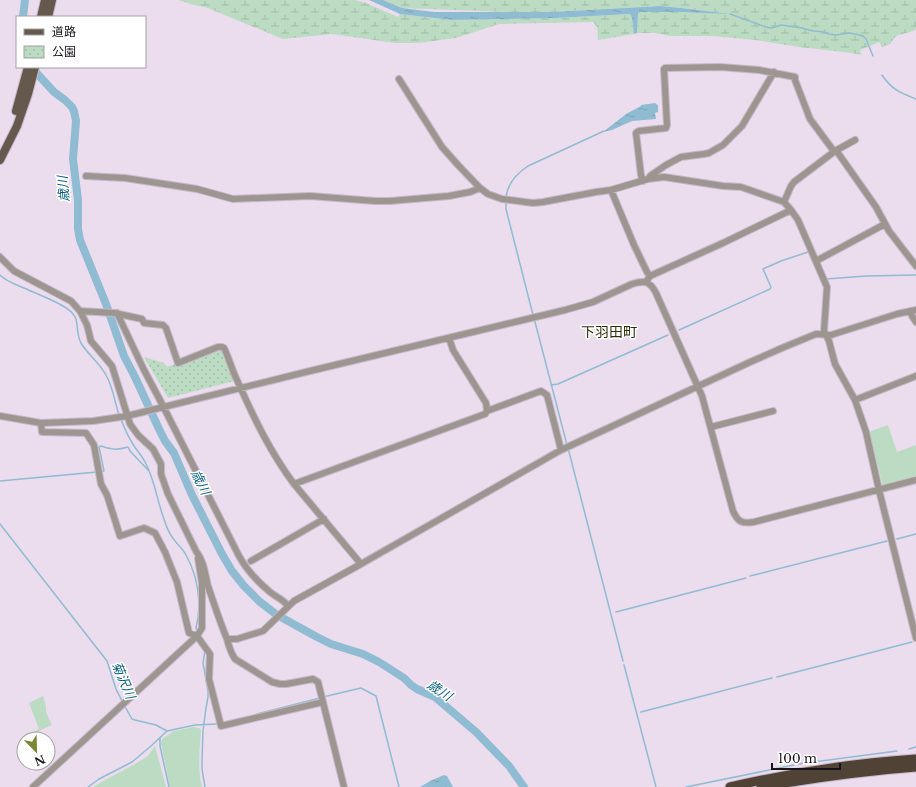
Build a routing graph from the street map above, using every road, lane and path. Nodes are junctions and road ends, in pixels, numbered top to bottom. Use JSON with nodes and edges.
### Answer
{"nodes":[{"id":1,"x":45,"y":0,"type":"edge"},
{"id":2,"x":52,"y":0,"type":"edge"},
{"id":3,"x":41,"y":16,"type":"edge"},
{"id":4,"x":48,"y":16,"type":"edge"},
{"id":5,"x":28,"y":68,"type":"edge"},
{"id":6,"x":34,"y":68,"type":"edge"},
{"id":7,"x":774,"y":72,"type":"junction"},
{"id":8,"x":399,"y":79,"type":"dead end"},
{"id":9,"x":28,"y":81,"type":"junction"},
{"id":10,"x":855,"y":140,"type":"dead end"},
{"id":11,"x":0,"y":148,"type":"edge"},
{"id":12,"x":835,"y":151,"type":"junction"},
{"id":13,"x":0,"y":160,"type":"edge"},
{"id":14,"x":86,"y":176,"type":"dead end"},
{"id":15,"x":646,"y":180,"type":"junction"},
{"id":16,"x":480,"y":188,"type":"junction"},
{"id":17,"x":611,"y":190,"type":"junction"},
{"id":18,"x":784,"y":202,"type":"junction"},
{"id":19,"x":791,"y":210,"type":"junction"},
{"id":20,"x":885,"y":224,"type":"junction"},
{"id":21,"x":0,"y":257,"type":"edge"},
{"id":22,"x":816,"y":261,"type":"junction"},
{"id":23,"x":916,"y":266,"type":"edge"},
{"id":24,"x":650,"y":276,"type":"junction"},
{"id":25,"x":646,"y":282,"type":"junction"},
{"id":26,"x":913,"y":310,"type":"edge"},
{"id":27,"x":80,"y":311,"type":"junction"},
{"id":28,"x":116,"y":313,"type":"junction"},
{"id":29,"x":916,"y":322,"type":"edge"},
{"id":30,"x":826,"y":335,"type":"junction"},
{"id":31,"x":449,"y":338,"type":"junction"},
{"id":32,"x":916,"y":376,"type":"edge"},
{"id":33,"x":698,"y":386,"type":"junction"},
{"id":34,"x":241,"y":388,"type":"junction"},
{"id":35,"x":855,"y":400,"type":"junction"},
{"id":36,"x":163,"y":407,"type":"junction"},
{"id":37,"x":487,"y":411,"type":"junction"},
{"id":38,"x":773,"y":411,"type":"dead end"},
{"id":39,"x":0,"y":416,"type":"edge"},
{"id":40,"x":128,"y":416,"type":"junction"},
{"id":41,"x":41,"y":423,"type":"junction"},
{"id":42,"x":711,"y":427,"type":"junction"},
{"id":43,"x":565,"y":448,"type":"junction"},
{"id":44,"x":916,"y":480,"type":"edge"},
{"id":45,"x":294,"y":484,"type":"junction"},
{"id":46,"x":879,"y":490,"type":"junction"},
{"id":47,"x":324,"y":519,"type":"junction"},
{"id":48,"x":200,"y":555,"type":"junction"},
{"id":49,"x":251,"y":561,"type":"dead end"},
{"id":50,"x":361,"y":564,"type":"junction"},
{"id":51,"x":286,"y":608,"type":"junction"},
{"id":52,"x":198,"y":634,"type":"junction"},
{"id":53,"x":916,"y":638,"type":"edge"},
{"id":54,"x":227,"y":639,"type":"junction"},
{"id":55,"x":323,"y":702,"type":"junction"},
{"id":56,"x":916,"y":758,"type":"edge"},
{"id":57,"x":916,"y":767,"type":"edge"},
{"id":58,"x":33,"y":787,"type":"edge"},
{"id":59,"x":344,"y":787,"type":"edge"},
{"id":60,"x":730,"y":787,"type":"edge"},
{"id":61,"x":762,"y":787,"type":"edge"}],
"edges":[{"from":1,"to":3,"type":"main road"},
{"from":2,"to":4,"type":"main road"},
{"from":5,"to":9,"type":"main road"},
{"from":6,"to":9,"type":"main road"},
{"from":7,"to":12,"type":"street"},
{"from":7,"to":15,"type":"street"},
{"from":7,"to":15,"type":"street"},
{"from":8,"to":16,"type":"street"},
{"from":9,"to":11,"type":"main road"},
{"from":9,"to":13,"type":"main road"},
{"from":10,"to":12,"type":"street"},
{"from":12,"to":18,"type":"street"},
{"from":12,"to":20,"type":"street"},
{"from":14,"to":16,"type":"street"},
{"from":15,"to":17,"type":"street"},
{"from":15,"to":18,"type":"street"},
{"from":16,"to":17,"type":"street"},
{"from":17,"to":24,"type":"street"},
{"from":18,"to":19,"type":"street"},
{"from":19,"to":22,"type":"street"},
{"from":19,"to":24,"type":"street"},
{"from":20,"to":22,"type":"street"},
{"from":20,"to":23,"type":"street"},
{"from":21,"to":27,"type":"street"},
{"from":22,"to":30,"type":"street"},
{"from":24,"to":25,"type":"street"},
{"from":25,"to":31,"type":"street"},
{"from":25,"to":33,"type":"street"},
{"from":26,"to":29,"type":"street"},
{"from":26,"to":30,"type":"street"},
{"from":27,"to":28,"type":"street"},
{"from":27,"to":40,"type":"street"},
{"from":28,"to":34,"type":"street"},
{"from":28,"to":36,"type":"street"},
{"from":30,"to":33,"type":"street"},
{"from":30,"to":35,"type":"street"},
{"from":31,"to":34,"type":"street"},
{"from":31,"to":37,"type":"street"},
{"from":32,"to":35,"type":"street"},
{"from":33,"to":42,"type":"street"},
{"from":33,"to":43,"type":"street"},
{"from":34,"to":36,"type":"street"},
{"from":34,"to":45,"type":"street"},
{"from":35,"to":46,"type":"street"},
{"from":36,"to":40,"type":"street"},
{"from":36,"to":51,"type":"street"},
{"from":37,"to":43,"type":"street"},
{"from":37,"to":45,"type":"street"},
{"from":38,"to":42,"type":"street"},
{"from":39,"to":41,"type":"street"},
{"from":40,"to":41,"type":"street"},
{"from":40,"to":48,"type":"street"},
{"from":41,"to":52,"type":"street"},
{"from":42,"to":46,"type":"street"},
{"from":43,"to":50,"type":"street"},
{"from":44,"to":46,"type":"street"},
{"from":45,"to":47,"type":"street"},
{"from":46,"to":53,"type":"street"},
{"from":47,"to":49,"type":"street"},
{"from":47,"to":50,"type":"street"},
{"from":48,"to":52,"type":"street"},
{"from":48,"to":54,"type":"street"},
{"from":50,"to":51,"type":"street"},
{"from":51,"to":54,"type":"street"},
{"from":52,"to":55,"type":"street"},
{"from":52,"to":58,"type":"street"},
{"from":54,"to":55,"type":"street"},
{"from":55,"to":59,"type":"street"},
{"from":56,"to":60,"type":"highway"},
{"from":57,"to":61,"type":"highway"}]}
